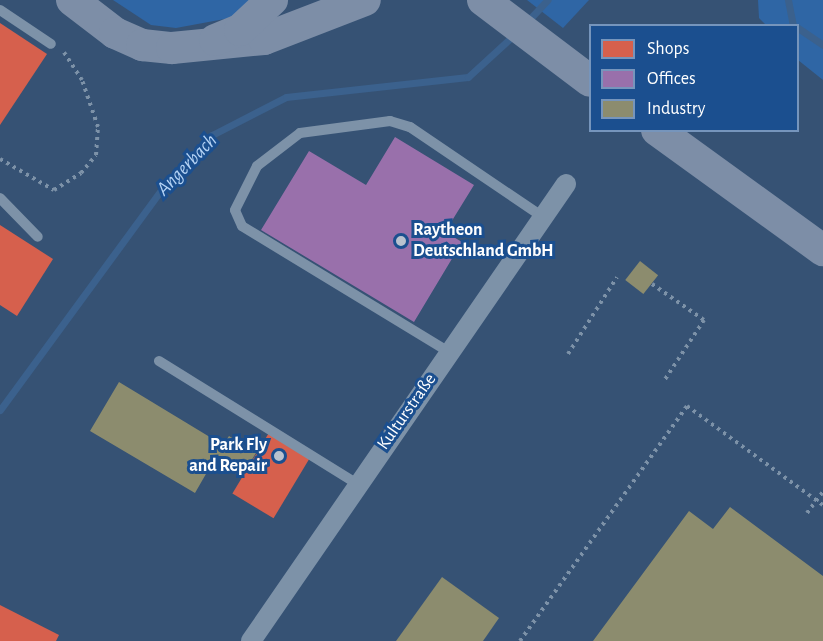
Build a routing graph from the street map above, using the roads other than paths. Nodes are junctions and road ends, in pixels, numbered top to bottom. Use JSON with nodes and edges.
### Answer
{"nodes":[{"id":1,"x":72,"y":0,"type":"edge"},
{"id":2,"x":272,"y":0,"type":"edge"},
{"id":3,"x":365,"y":0,"type":"edge"},
{"id":4,"x":485,"y":3,"type":"edge"},
{"id":5,"x":0,"y":10,"type":"edge"},
{"id":6,"x":51,"y":44,"type":"road end"},
{"id":7,"x":198,"y":47,"type":"junction"},
{"id":8,"x":589,"y":80,"type":"edge"},
{"id":9,"x":660,"y":132,"type":"edge"},
{"id":10,"x":566,"y":184,"type":"dead end"},
{"id":11,"x":0,"y":198,"type":"edge"},
{"id":12,"x":543,"y":217,"type":"junction"},
{"id":13,"x":38,"y":237,"type":"dead end"},
{"id":14,"x":823,"y":250,"type":"edge"},
{"id":15,"x":449,"y":352,"type":"junction"},
{"id":16,"x":159,"y":361,"type":"dead end"},
{"id":17,"x":357,"y":484,"type":"junction"},
{"id":18,"x":251,"y":641,"type":"edge"}],
"edges":[{"from":1,"to":7,"type":"main road"},
{"from":2,"to":7,"type":"main road"},
{"from":3,"to":7,"type":"main road"},
{"from":4,"to":8,"type":"main road"},
{"from":5,"to":6,"type":"lane"},
{"from":9,"to":14,"type":"main road"},
{"from":10,"to":12,"type":"street","name":"Kulturstraße"},
{"from":11,"to":13,"type":"lane"},
{"from":12,"to":15,"type":"street","name":"Kulturstraße"},
{"from":12,"to":15,"type":"lane"},
{"from":15,"to":17,"type":"street","name":"Kulturstraße"},
{"from":16,"to":17,"type":"lane"},
{"from":17,"to":18,"type":"street","name":"Kulturstraße"}]}
